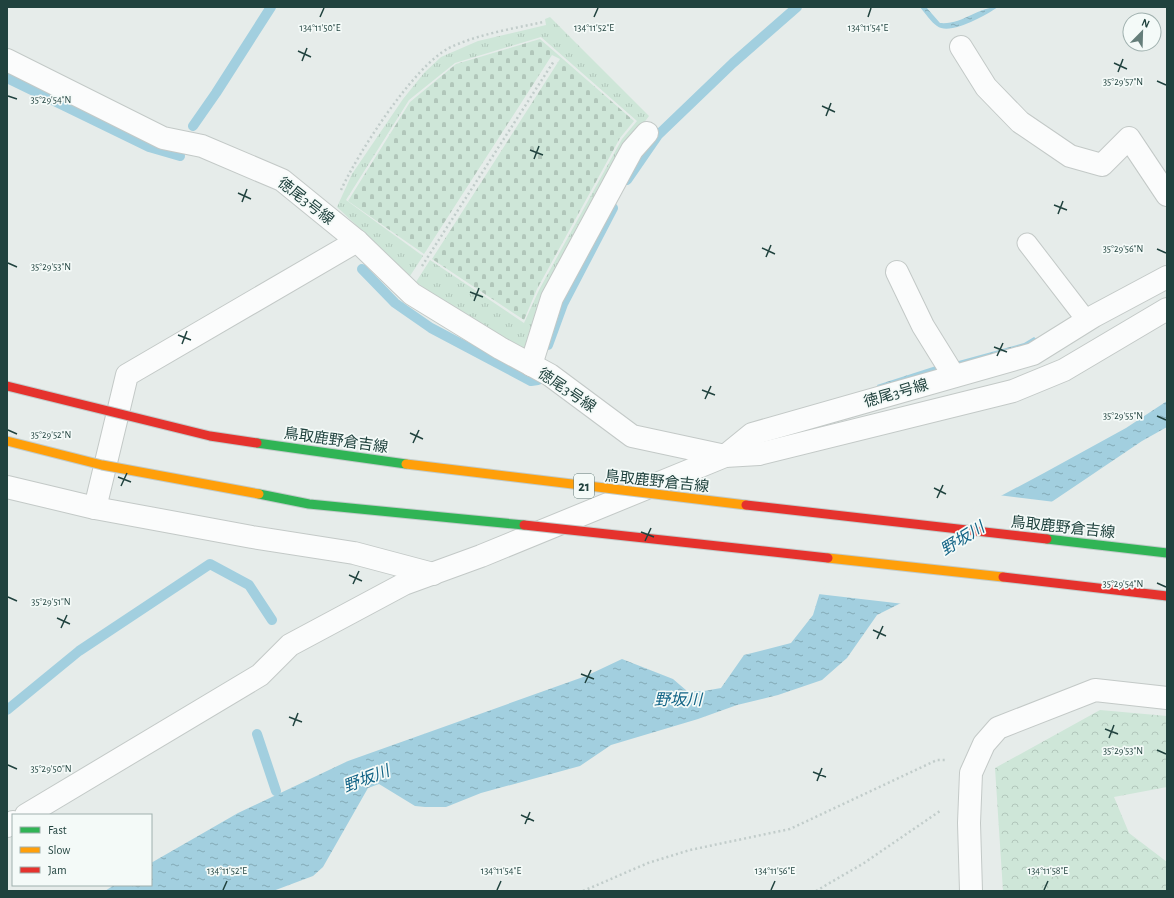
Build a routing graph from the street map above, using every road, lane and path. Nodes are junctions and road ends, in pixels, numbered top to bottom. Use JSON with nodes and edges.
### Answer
{"nodes":[{"id":1,"x":543,"y":22,"type":"dead end"},
{"id":2,"x":961,"y":47,"type":"dead end"},
{"id":3,"x":7,"y":60,"type":"edge"},
{"id":4,"x":554,"y":61,"type":"dead end"},
{"id":5,"x":646,"y":132,"type":"dead end"},
{"id":6,"x":1167,"y":195,"type":"edge"},
{"id":7,"x":328,"y":217,"type":"junction"},
{"id":8,"x":357,"y":242,"type":"junction"},
{"id":9,"x":1027,"y":243,"type":"dead end"},
{"id":10,"x":897,"y":272,"type":"dead end"},
{"id":11,"x":1167,"y":277,"type":"edge"},
{"id":12,"x":407,"y":289,"type":"junction"},
{"id":13,"x":1167,"y":309,"type":"edge"},
{"id":14,"x":1087,"y":321,"type":"junction"},
{"id":15,"x":530,"y":365,"type":"junction"},
{"id":16,"x":954,"y":376,"type":"junction"},
{"id":17,"x":7,"y":386,"type":"edge"},
{"id":18,"x":7,"y":441,"type":"edge"},
{"id":19,"x":725,"y":456,"type":"junction"},
{"id":20,"x":7,"y":487,"type":"edge"},
{"id":21,"x":95,"y":508,"type":"junction"},
{"id":22,"x":1167,"y":552,"type":"edge"},
{"id":23,"x":433,"y":574,"type":"junction"},
{"id":24,"x":1167,"y":596,"type":"edge"},
{"id":25,"x":1167,"y":698,"type":"edge"},
{"id":26,"x":978,"y":758,"type":"junction"},
{"id":27,"x":970,"y":794,"type":"junction"},
{"id":28,"x":28,"y":814,"type":"edge"},
{"id":29,"x":583,"y":891,"type":"edge"},
{"id":30,"x":816,"y":891,"type":"edge"},
{"id":31,"x":971,"y":891,"type":"edge"}],
"edges":[{"from":1,"to":7,"type":"path"},
{"from":2,"to":6,"type":"street"},
{"from":3,"to":7,"type":"street","name":"徳尾3号線"},
{"from":4,"to":12,"type":"path"},
{"from":5,"to":15,"type":"street"},
{"from":7,"to":8,"type":"street","name":"徳尾3号線"},
{"from":8,"to":12,"type":"street","name":"徳尾3号線"},
{"from":8,"to":21,"type":"street"},
{"from":9,"to":14,"type":"lane"},
{"from":10,"to":16,"type":"street"},
{"from":11,"to":14,"type":"street","name":"徳尾3号線"},
{"from":12,"to":15,"type":"street","name":"徳尾3号線"},
{"from":13,"to":19,"type":"street"},
{"from":14,"to":16,"type":"street","name":"徳尾3号線"},
{"from":15,"to":19,"type":"street","name":"徳尾3号線"},
{"from":16,"to":19,"type":"street","name":"徳尾3号線"},
{"from":17,"to":22,"type":"main road","name":"鳥取鹿野倉吉線","number":"21","bridge":true},
{"from":18,"to":24,"type":"main road","bridge":true},
{"from":19,"to":23,"type":"street"},
{"from":20,"to":21,"type":"street"},
{"from":21,"to":23,"type":"street"},
{"from":23,"to":28,"type":"street"},
{"from":25,"to":26,"type":"street"},
{"from":26,"to":27,"type":"street"},
{"from":26,"to":29,"type":"path"},
{"from":27,"to":30,"type":"path"},
{"from":27,"to":31,"type":"street"}]}
